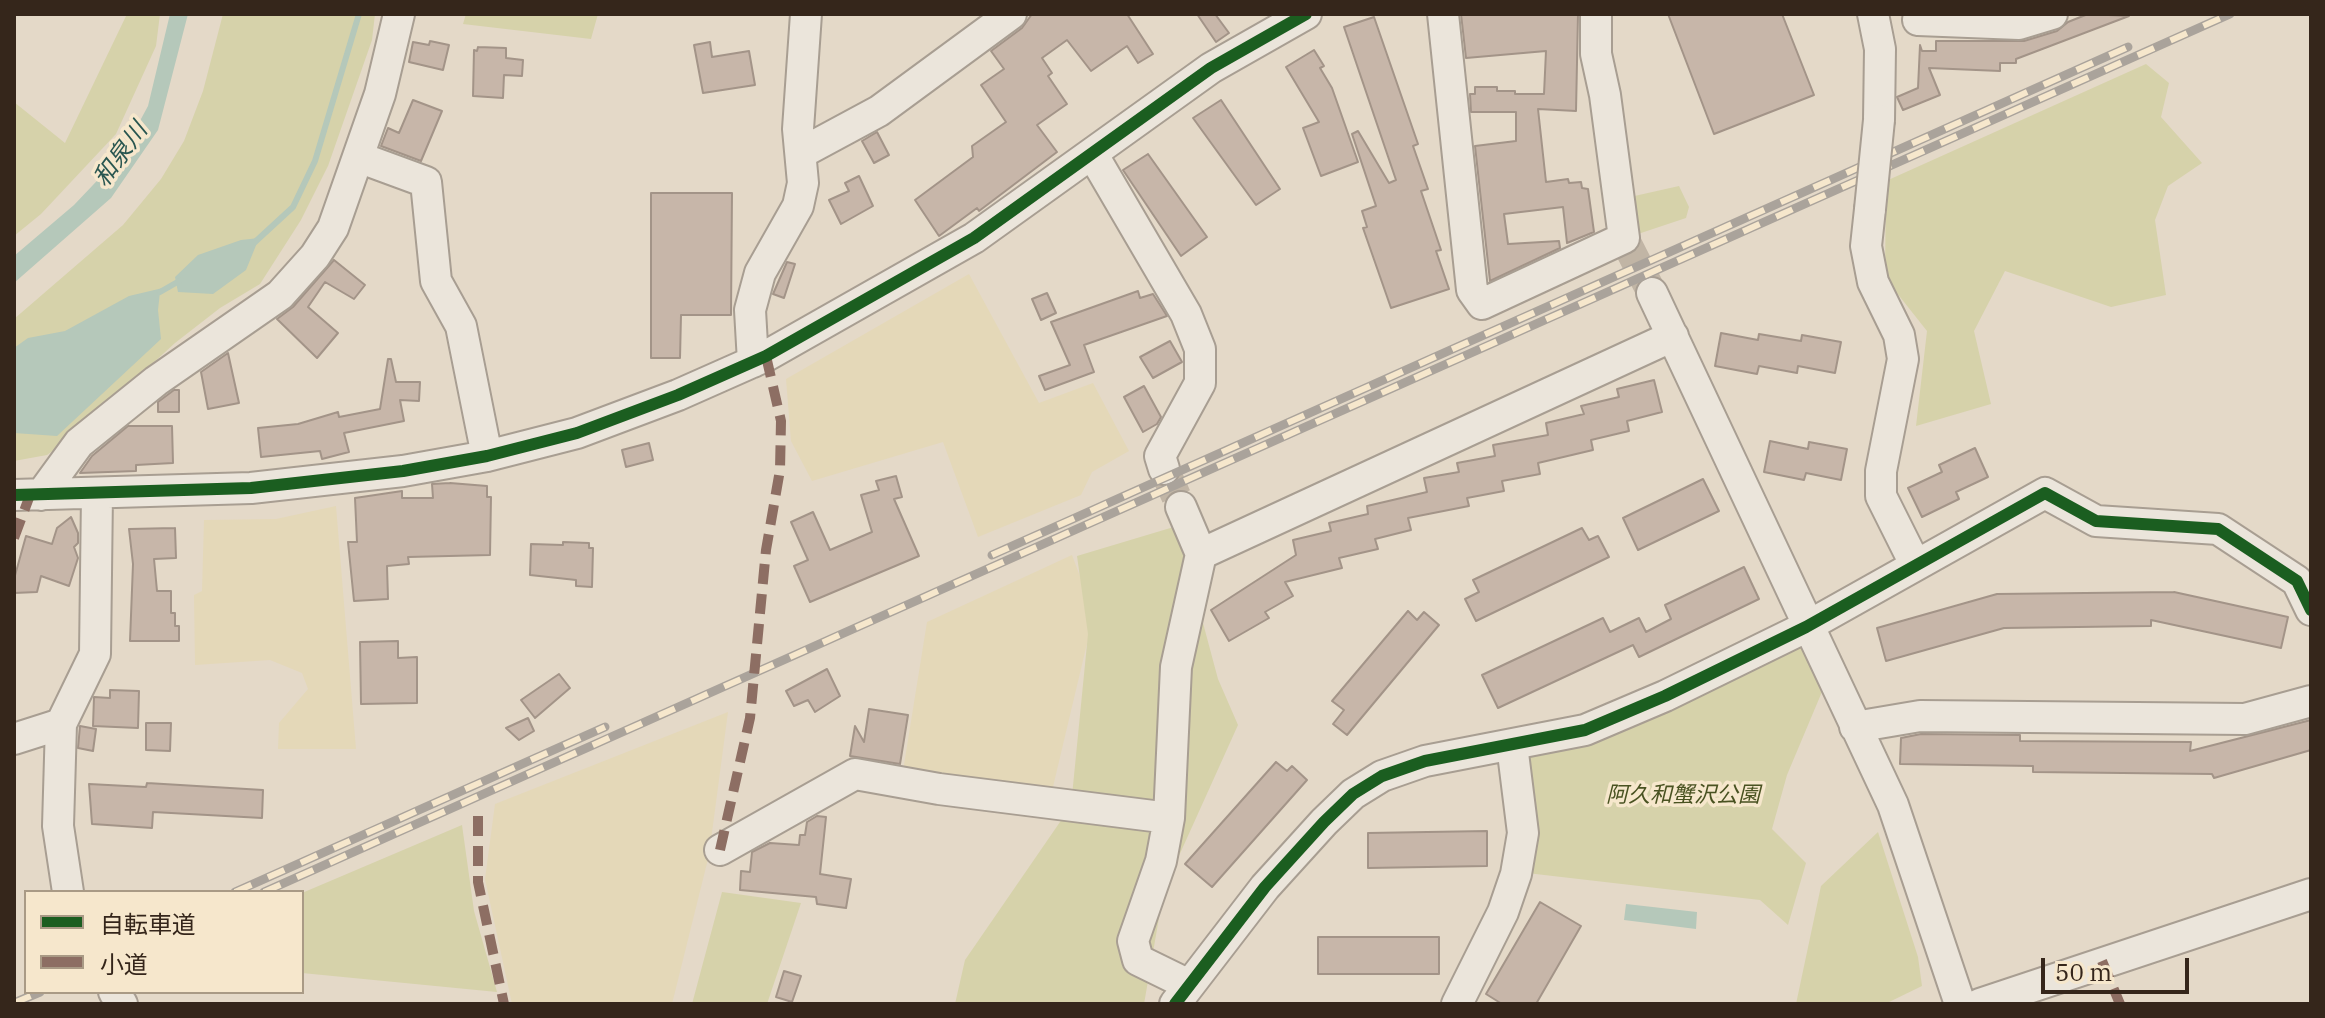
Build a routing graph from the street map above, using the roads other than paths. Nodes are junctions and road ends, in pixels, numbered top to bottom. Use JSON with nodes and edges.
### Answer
{"nodes":[{"id":1,"x":399,"y":14,"type":"edge"},
{"id":2,"x":806,"y":14,"type":"edge"},
{"id":3,"x":1011,"y":14,"type":"edge"},
{"id":4,"x":1443,"y":14,"type":"edge"},
{"id":5,"x":1596,"y":14,"type":"edge"},
{"id":6,"x":1873,"y":14,"type":"edge"},
{"id":7,"x":1919,"y":14,"type":"edge"},
{"id":8,"x":2046,"y":15,"type":"edge"},
{"id":9,"x":1288,"y":19,"type":"edge"},
{"id":10,"x":801,"y":153,"type":"junction"},
{"id":11,"x":1093,"y":155,"type":"junction"},
{"id":12,"x":358,"y":157,"type":"junction"},
{"id":13,"x":1652,"y":293,"type":"tunnel mouth"},
{"id":14,"x":1673,"y":336,"type":"junction"},
{"id":15,"x":753,"y":362,"type":"junction"},
{"id":16,"x":487,"y":456,"type":"junction"},
{"id":17,"x":1164,"y":469,"type":"tunnel mouth"},
{"id":18,"x":97,"y":494,"type":"junction"},
{"id":19,"x":27,"y":495,"type":"edge"},
{"id":20,"x":1181,"y":507,"type":"tunnel mouth"},
{"id":21,"x":1201,"y":554,"type":"junction"},
{"id":22,"x":1915,"y":564,"type":"junction"},
{"id":23,"x":2311,"y":610,"type":"edge"},
{"id":24,"x":1806,"y":627,"type":"junction"},
{"id":25,"x":2311,"y":701,"type":"edge"},
{"id":26,"x":61,"y":724,"type":"junction"},
{"id":27,"x":1855,"y":727,"type":"junction"},
{"id":28,"x":14,"y":739,"type":"edge"},
{"id":29,"x":1512,"y":745,"type":"junction"},
{"id":30,"x":1169,"y":818,"type":"junction"},
{"id":31,"x":720,"y":850,"type":"dead end"},
{"id":32,"x":68,"y":890,"type":"edge"},
{"id":33,"x":2311,"y":894,"type":"edge"},
{"id":34,"x":1181,"y":994,"type":"edge"},
{"id":35,"x":1457,"y":1004,"type":"edge"},
{"id":36,"x":1960,"y":1004,"type":"edge"},
{"id":37,"x":1980,"y":1004,"type":"edge"}],
"edges":[{"from":1,"to":12,"type":"street"},
{"from":2,"to":10,"type":"street"},
{"from":3,"to":10,"type":"street"},
{"from":4,"to":5,"type":"street"},
{"from":6,"to":22,"type":"street","bridge":true},
{"from":7,"to":8,"type":"street"},
{"from":9,"to":11,"type":"street"},
{"from":10,"to":15,"type":"street"},
{"from":11,"to":15,"type":"street"},
{"from":11,"to":17,"type":"street"},
{"from":12,"to":16,"type":"street"},
{"from":12,"to":19,"type":"street"},
{"from":13,"to":14,"type":"street"},
{"from":14,"to":21,"type":"street"},
{"from":14,"to":24,"type":"street"},
{"from":15,"to":16,"type":"street"},
{"from":16,"to":18,"type":"street"},
{"from":18,"to":19,"type":"street"},
{"from":18,"to":26,"type":"street"},
{"from":20,"to":21,"type":"street"},
{"from":21,"to":30,"type":"street"},
{"from":22,"to":23,"type":"street"},
{"from":22,"to":24,"type":"street"},
{"from":24,"to":27,"type":"street"},
{"from":24,"to":29,"type":"street"},
{"from":25,"to":27,"type":"street"},
{"from":26,"to":28,"type":"street"},
{"from":26,"to":32,"type":"street"},
{"from":27,"to":36,"type":"street"},
{"from":29,"to":34,"type":"street"},
{"from":29,"to":35,"type":"street"},
{"from":30,"to":31,"type":"street"},
{"from":30,"to":34,"type":"street"},
{"from":33,"to":37,"type":"street"}]}
